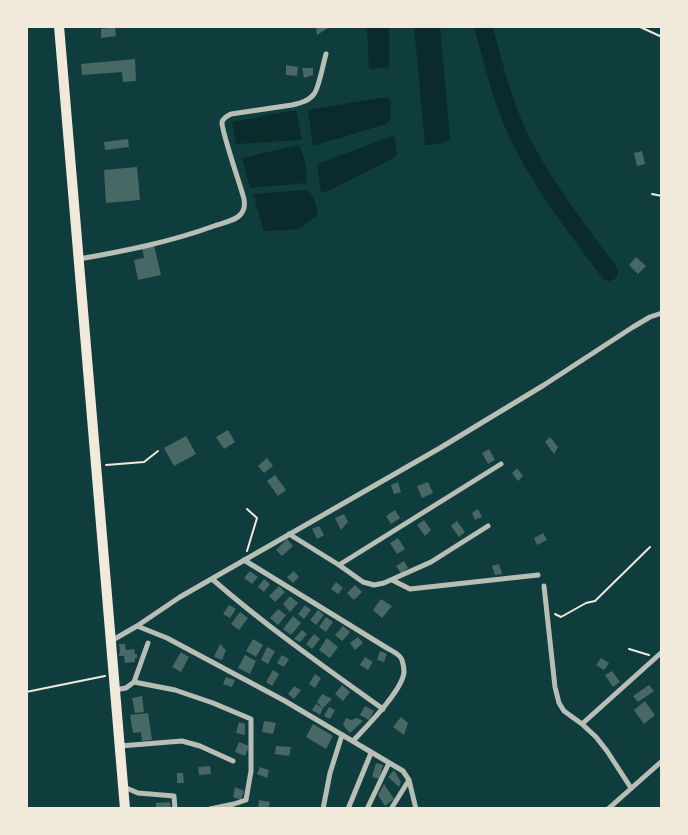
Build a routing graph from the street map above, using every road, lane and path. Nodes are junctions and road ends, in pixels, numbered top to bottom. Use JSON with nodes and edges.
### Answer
{"nodes":[{"id":1,"x":59,"y":26,"type":"edge"},
{"id":2,"x":638,"y":26,"type":"edge"},
{"id":3,"x":662,"y":37,"type":"edge"},
{"id":4,"x":326,"y":54,"type":"dead end"},
{"id":5,"x":652,"y":194,"type":"dead end"},
{"id":6,"x":662,"y":196,"type":"edge"},
{"id":7,"x":78,"y":259,"type":"junction"},
{"id":8,"x":662,"y":313,"type":"edge"},
{"id":9,"x":158,"y":451,"type":"dead end"},
{"id":10,"x":501,"y":464,"type":"dead end"},
{"id":11,"x":96,"y":465,"type":"junction"},
{"id":12,"x":246,"y":509,"type":"dead end"},
{"id":13,"x":488,"y":526,"type":"dead end"},
{"id":14,"x":289,"y":534,"type":"junction"},
{"id":15,"x":650,"y":547,"type":"dead end"},
{"id":16,"x":244,"y":560,"type":"junction"},
{"id":17,"x":339,"y":565,"type":"junction"},
{"id":18,"x":538,"y":574,"type":"dead end"},
{"id":19,"x":212,"y":580,"type":"junction"},
{"id":20,"x":392,"y":580,"type":"junction"},
{"id":21,"x":544,"y":586,"type":"dead end"},
{"id":22,"x":546,"y":608,"type":"junction"},
{"id":23,"x":137,"y":626,"type":"junction"},
{"id":24,"x":111,"y":641,"type":"junction"},
{"id":25,"x":148,"y":643,"type":"dead end"},
{"id":26,"x":628,"y":649,"type":"dead end"},
{"id":27,"x":662,"y":652,"type":"edge"},
{"id":28,"x":656,"y":658,"type":"junction"},
{"id":29,"x":114,"y":674,"type":"junction"},
{"id":30,"x":134,"y":682,"type":"junction"},
{"id":31,"x":115,"y":690,"type":"junction"},
{"id":32,"x":26,"y":692,"type":"edge"},
{"id":33,"x":383,"y":709,"type":"junction"},
{"id":34,"x":582,"y":724,"type":"junction"},
{"id":35,"x":342,"y":735,"type":"junction"},
{"id":36,"x":353,"y":741,"type":"junction"},
{"id":37,"x":120,"y":746,"type":"junction"},
{"id":38,"x":371,"y":753,"type":"junction"},
{"id":39,"x":662,"y":760,"type":"edge"},
{"id":40,"x":233,"y":761,"type":"dead end"},
{"id":41,"x":389,"y":763,"type":"junction"},
{"id":42,"x":409,"y":780,"type":"junction"},
{"id":43,"x":123,"y":787,"type":"junction"},
{"id":44,"x":631,"y":788,"type":"junction"},
{"id":45,"x":125,"y":809,"type":"edge"},
{"id":46,"x":175,"y":809,"type":"edge"},
{"id":47,"x":210,"y":809,"type":"edge"},
{"id":48,"x":323,"y":809,"type":"edge"},
{"id":49,"x":348,"y":809,"type":"edge"},
{"id":50,"x":366,"y":809,"type":"edge"},
{"id":51,"x":391,"y":809,"type":"edge"},
{"id":52,"x":416,"y":809,"type":"edge"},
{"id":53,"x":608,"y":809,"type":"edge"}],
"edges":[{"from":1,"to":7,"type":"main road"},
{"from":2,"to":3,"type":"path"},
{"from":4,"to":7,"type":"street"},
{"from":5,"to":6,"type":"path"},
{"from":7,"to":11,"type":"main road"},
{"from":8,"to":14,"type":"street"},
{"from":9,"to":11,"type":"path"},
{"from":10,"to":17,"type":"street"},
{"from":11,"to":24,"type":"main road"},
{"from":12,"to":16,"type":"path"},
{"from":13,"to":20,"type":"street"},
{"from":14,"to":16,"type":"street"},
{"from":14,"to":17,"type":"street"},
{"from":15,"to":22,"type":"path"},
{"from":16,"to":19,"type":"street"},
{"from":16,"to":33,"type":"street"},
{"from":17,"to":20,"type":"street"},
{"from":18,"to":20,"type":"street"},
{"from":19,"to":23,"type":"street"},
{"from":19,"to":33,"type":"street"},
{"from":21,"to":22,"type":"street"},
{"from":22,"to":34,"type":"street"},
{"from":23,"to":24,"type":"street"},
{"from":23,"to":35,"type":"street"},
{"from":24,"to":29,"type":"main road"},
{"from":25,"to":30,"type":"street"},
{"from":26,"to":28,"type":"path"},
{"from":27,"to":28,"type":"street"},
{"from":28,"to":34,"type":"street"},
{"from":29,"to":31,"type":"main road"},
{"from":29,"to":32,"type":"path"},
{"from":30,"to":31,"type":"street"},
{"from":30,"to":47,"type":"street"},
{"from":31,"to":37,"type":"main road"},
{"from":33,"to":36,"type":"street"},
{"from":34,"to":44,"type":"street"},
{"from":35,"to":36,"type":"street"},
{"from":35,"to":48,"type":"street"},
{"from":36,"to":38,"type":"street"},
{"from":37,"to":40,"type":"street"},
{"from":37,"to":43,"type":"main road"},
{"from":38,"to":41,"type":"street"},
{"from":38,"to":49,"type":"street"},
{"from":39,"to":44,"type":"street"},
{"from":41,"to":42,"type":"street"},
{"from":41,"to":50,"type":"street"},
{"from":42,"to":51,"type":"street"},
{"from":42,"to":52,"type":"street"},
{"from":43,"to":45,"type":"main road"},
{"from":43,"to":46,"type":"street"},
{"from":44,"to":53,"type":"street"}]}
